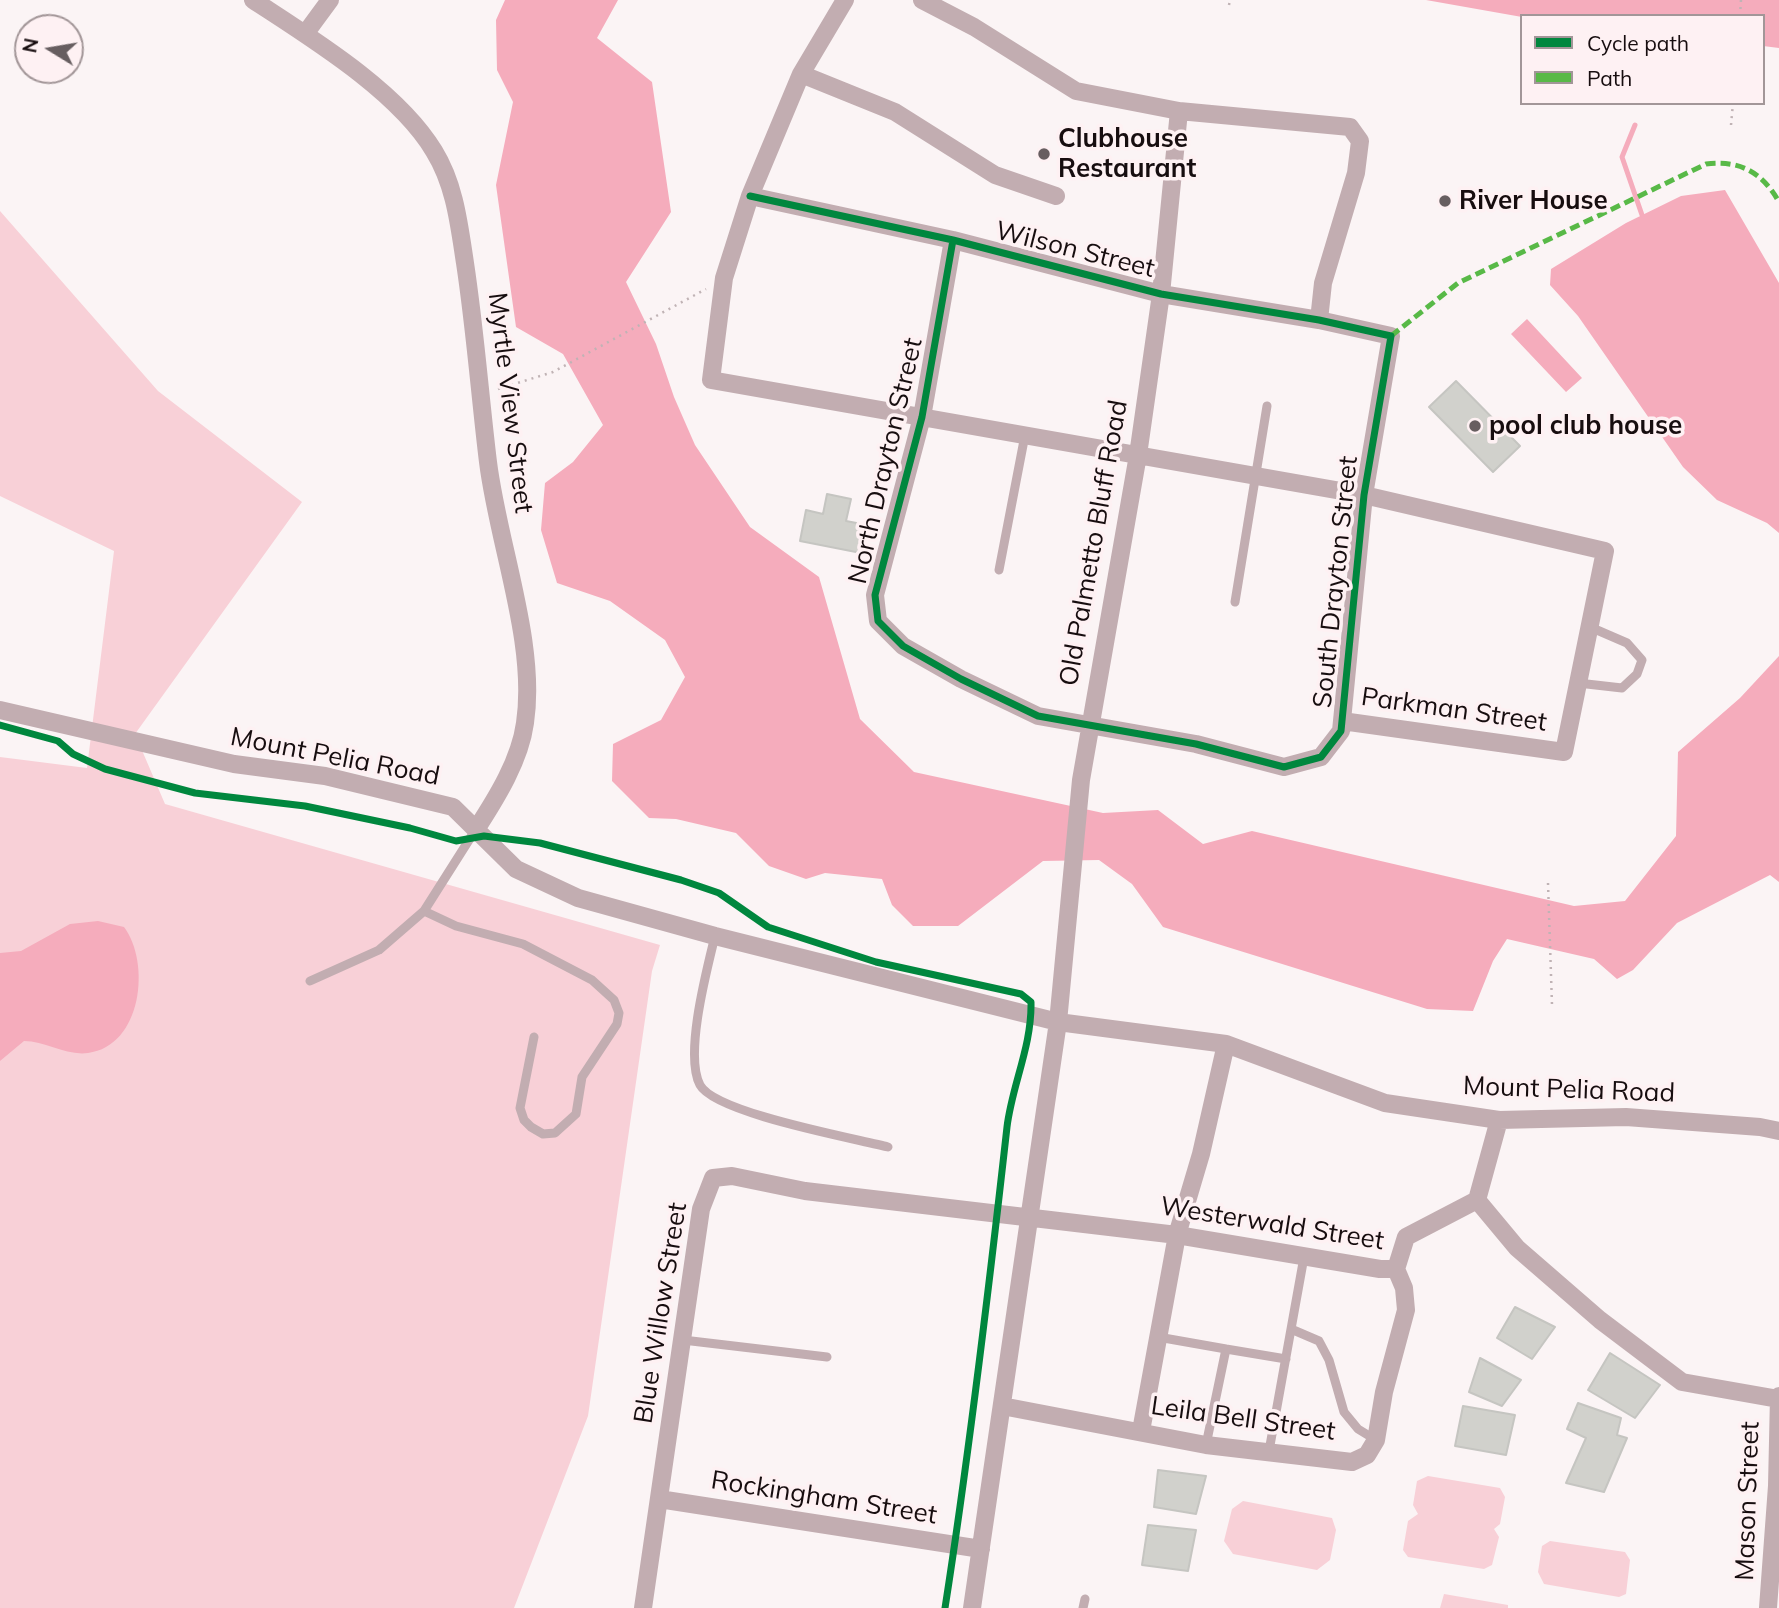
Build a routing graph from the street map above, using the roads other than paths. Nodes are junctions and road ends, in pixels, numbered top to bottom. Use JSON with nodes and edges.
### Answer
{"nodes":[{"id":1,"x":253,"y":0,"type":"edge"},
{"id":2,"x":330,"y":0,"type":"edge"},
{"id":3,"x":845,"y":0,"type":"edge"},
{"id":4,"x":922,"y":0,"type":"edge"},
{"id":5,"x":305,"y":34,"type":"junction"},
{"id":6,"x":801,"y":74,"type":"junction"},
{"id":7,"x":1179,"y":111,"type":"junction"},
{"id":8,"x":1056,"y":195,"type":"dead end"},
{"id":9,"x":750,"y":196,"type":"junction"},
{"id":10,"x":953,"y":240,"type":"junction"},
{"id":11,"x":1161,"y":294,"type":"junction"},
{"id":12,"x":1319,"y":320,"type":"junction"},
{"id":13,"x":1391,"y":336,"type":"joint"},
{"id":14,"x":1267,"y":406,"type":"dead end"},
{"id":15,"x":922,"y":417,"type":"junction"},
{"id":16,"x":1025,"y":435,"type":"junction"},
{"id":17,"x":1138,"y":455,"type":"junction"},
{"id":18,"x":1253,"y":476,"type":"junction"},
{"id":19,"x":1364,"y":495,"type":"junction"},
{"id":20,"x":999,"y":570,"type":"dead end"},
{"id":21,"x":1235,"y":602,"type":"dead end"},
{"id":22,"x":1590,"y":627,"type":"junction"},
{"id":23,"x":1578,"y":683,"type":"junction"},
{"id":24,"x":0,"y":710,"type":"edge"},
{"id":25,"x":1342,"y":720,"type":"junction"},
{"id":26,"x":1089,"y":727,"type":"junction"},
{"id":27,"x":477,"y":828,"type":"junction"},
{"id":28,"x":424,"y":911,"type":"junction"},
{"id":29,"x":715,"y":936,"type":"junction"},
{"id":30,"x":310,"y":981,"type":"dead end"},
{"id":31,"x":1058,"y":1022,"type":"junction"},
{"id":32,"x":534,"y":1037,"type":"dead end"},
{"id":33,"x":1226,"y":1044,"type":"junction"},
{"id":34,"x":1499,"y":1120,"type":"junction"},
{"id":35,"x":1779,"y":1131,"type":"edge"},
{"id":36,"x":888,"y":1147,"type":"dead end"},
{"id":37,"x":1477,"y":1200,"type":"junction"},
{"id":38,"x":1029,"y":1218,"type":"junction"},
{"id":39,"x":1177,"y":1235,"type":"junction"},
{"id":40,"x":1304,"y":1257,"type":"junction"},
{"id":41,"x":1396,"y":1269,"type":"junction"},
{"id":42,"x":1291,"y":1329,"type":"junction"},
{"id":43,"x":1158,"y":1338,"type":"junction"},
{"id":44,"x":683,"y":1340,"type":"junction"},
{"id":45,"x":1226,"y":1349,"type":"junction"},
{"id":46,"x":827,"y":1357,"type":"dead end"},
{"id":47,"x":1286,"y":1359,"type":"junction"},
{"id":48,"x":1778,"y":1397,"type":"edge"},
{"id":49,"x":1002,"y":1406,"type":"junction"},
{"id":50,"x":1141,"y":1431,"type":"junction"},
{"id":51,"x":1376,"y":1440,"type":"junction"},
{"id":52,"x":1206,"y":1445,"type":"junction"},
{"id":53,"x":1269,"y":1451,"type":"junction"},
{"id":54,"x":659,"y":1499,"type":"junction"},
{"id":55,"x":981,"y":1549,"type":"junction"},
{"id":56,"x":643,"y":1608,"type":"edge"},
{"id":57,"x":972,"y":1608,"type":"edge"},
{"id":58,"x":1768,"y":1608,"type":"edge"}],
"edges":[{"from":1,"to":5,"type":"street","name":"Myrtle View Street"},
{"from":2,"to":5,"type":"street"},
{"from":3,"to":6,"type":"street"},
{"from":4,"to":7,"type":"street"},
{"from":5,"to":27,"type":"street","name":"Myrtle View Street"},
{"from":6,"to":8,"type":"street"},
{"from":6,"to":9,"type":"street"},
{"from":7,"to":11,"type":"street","name":"Old Palmetto Bluff Road"},
{"from":7,"to":12,"type":"street"},
{"from":9,"to":10,"type":"street","name":"Wilson Street"},
{"from":9,"to":15,"type":"street"},
{"from":10,"to":11,"type":"street","name":"Wilson Street"},
{"from":10,"to":15,"type":"street","name":"North Drayton Street"},
{"from":11,"to":12,"type":"street","name":"Wilson Street"},
{"from":11,"to":17,"type":"street","name":"Old Palmetto Bluff Road"},
{"from":12,"to":13,"type":"street","name":"Wilson Street"},
{"from":13,"to":19,"type":"street","name":"South Drayton Street"},
{"from":14,"to":18,"type":"lane"},
{"from":15,"to":16,"type":"street"},
{"from":15,"to":26,"type":"street","name":"North Drayton Street"},
{"from":16,"to":17,"type":"street"},
{"from":16,"to":20,"type":"lane"},
{"from":17,"to":18,"type":"street"},
{"from":17,"to":26,"type":"street","name":"Old Palmetto Bluff Road"},
{"from":18,"to":19,"type":"street"},
{"from":18,"to":21,"type":"lane"},
{"from":19,"to":22,"type":"street","name":"Parkman Street"},
{"from":19,"to":25,"type":"street","name":"South Drayton Street"},
{"from":22,"to":23,"type":"street","name":"Parkman Street"},
{"from":22,"to":23,"type":"lane"},
{"from":23,"to":25,"type":"street","name":"Parkman Street"},
{"from":24,"to":27,"type":"street","name":"Mount Pelia Road"},
{"from":25,"to":26,"type":"street","name":"South Drayton Street"},
{"from":26,"to":31,"type":"street","name":"Old Palmetto Bluff Road"},
{"from":27,"to":28,"type":"lane"},
{"from":27,"to":29,"type":"street","name":"Mount Pelia Road"},
{"from":28,"to":30,"type":"lane"},
{"from":28,"to":32,"type":"lane"},
{"from":29,"to":31,"type":"street","name":"Mount Pelia Road"},
{"from":29,"to":36,"type":"lane"},
{"from":31,"to":33,"type":"street","name":"Mount Pelia Road"},
{"from":31,"to":38,"type":"street","name":"Old Palmetto Bluff Road"},
{"from":33,"to":34,"type":"street","name":"Mount Pelia Road"},
{"from":33,"to":39,"type":"street"},
{"from":34,"to":35,"type":"street","name":"Mount Pelia Road"},
{"from":34,"to":37,"type":"street"},
{"from":37,"to":41,"type":"street","name":"Westerwald Street"},
{"from":37,"to":48,"type":"street"},
{"from":38,"to":39,"type":"street","name":"Westerwald Street"},
{"from":38,"to":44,"type":"street","name":"Blue Willow Street"},
{"from":38,"to":49,"type":"street","name":"Old Palmetto Bluff Road"},
{"from":39,"to":40,"type":"street","name":"Westerwald Street"},
{"from":39,"to":43,"type":"street"},
{"from":40,"to":41,"type":"street","name":"Westerwald Street"},
{"from":40,"to":42,"type":"lane"},
{"from":41,"to":51,"type":"street"},
{"from":42,"to":47,"type":"lane"},
{"from":42,"to":51,"type":"lane"},
{"from":43,"to":45,"type":"lane"},
{"from":43,"to":50,"type":"street"},
{"from":44,"to":46,"type":"lane"},
{"from":44,"to":54,"type":"street","name":"Blue Willow Street"},
{"from":45,"to":47,"type":"lane"},
{"from":45,"to":52,"type":"lane"},
{"from":47,"to":53,"type":"lane"},
{"from":48,"to":58,"type":"street","name":"Mason Street"},
{"from":49,"to":50,"type":"street","name":"Leila Bell Street"},
{"from":49,"to":55,"type":"street","name":"Old Palmetto Bluff Road"},
{"from":50,"to":52,"type":"street","name":"Leila Bell Street"},
{"from":51,"to":53,"type":"street","name":"Leila Bell Street"},
{"from":52,"to":53,"type":"street","name":"Leila Bell Street"},
{"from":54,"to":55,"type":"street","name":"Rockingham Street"},
{"from":54,"to":56,"type":"street","name":"Blue Willow Street"},
{"from":55,"to":57,"type":"street","name":"Old Palmetto Bluff Road"}]}
